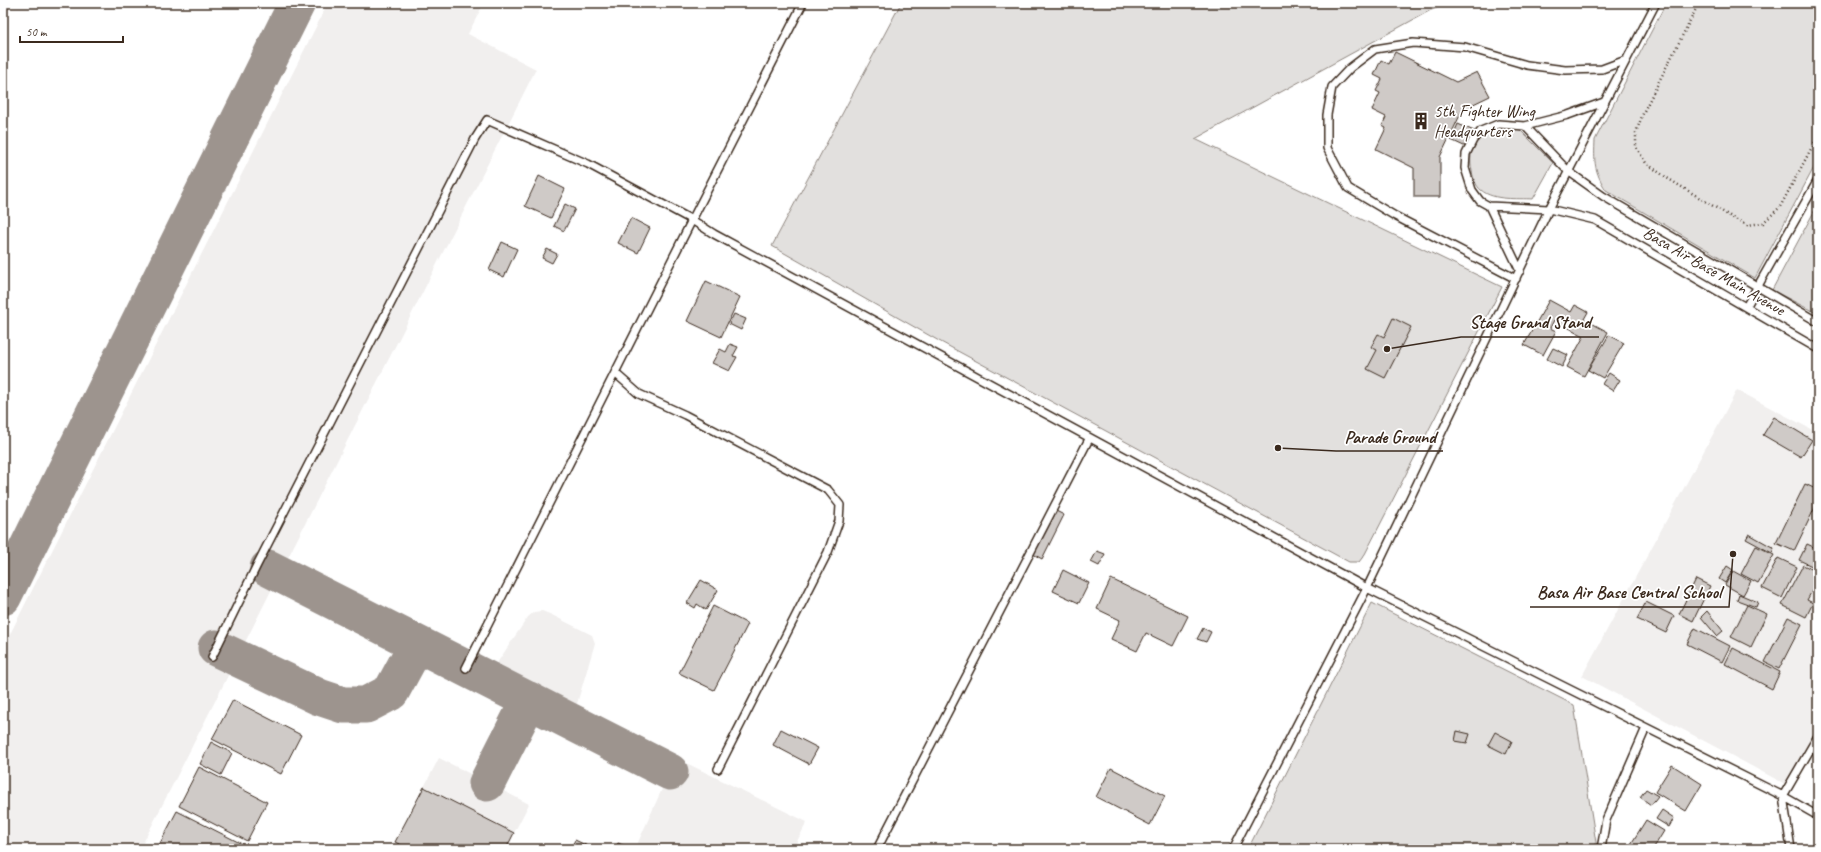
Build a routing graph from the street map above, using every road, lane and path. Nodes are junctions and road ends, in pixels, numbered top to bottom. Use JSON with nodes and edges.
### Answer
{"nodes":[{"id":1,"x":803,"y":3,"type":"edge"},
{"id":2,"x":1656,"y":3,"type":"edge"},
{"id":3,"x":1699,"y":3,"type":"edge"},
{"id":4,"x":1626,"y":60,"type":"junction"},
{"id":5,"x":1604,"y":102,"type":"junction"},
{"id":6,"x":1525,"y":126,"type":"junction"},
{"id":7,"x":1818,"y":136,"type":"edge"},
{"id":8,"x":1568,"y":171,"type":"junction"},
{"id":9,"x":1818,"y":180,"type":"edge"},
{"id":10,"x":1489,"y":206,"type":"junction"},
{"id":11,"x":1549,"y":209,"type":"junction"},
{"id":12,"x":692,"y":220,"type":"junction"},
{"id":13,"x":1520,"y":271,"type":"junction"},
{"id":14,"x":1516,"y":279,"type":"junction"},
{"id":15,"x":1758,"y":287,"type":"junction"},
{"id":16,"x":1746,"y":307,"type":"junction"},
{"id":17,"x":1818,"y":322,"type":"edge"},
{"id":18,"x":1818,"y":349,"type":"edge"},
{"id":19,"x":614,"y":373,"type":"junction"},
{"id":20,"x":1089,"y":439,"type":"junction"},
{"id":21,"x":1367,"y":588,"type":"junction"},
{"id":22,"x":212,"y":657,"type":"dead end"},
{"id":23,"x":466,"y":668,"type":"dead end"},
{"id":24,"x":1646,"y":728,"type":"junction"},
{"id":25,"x":1818,"y":736,"type":"edge"},
{"id":26,"x":718,"y":769,"type":"dead end"},
{"id":27,"x":1783,"y":796,"type":"junction"},
{"id":28,"x":1818,"y":816,"type":"edge"},
{"id":29,"x":876,"y":849,"type":"edge"},
{"id":30,"x":1233,"y":849,"type":"edge"},
{"id":31,"x":1601,"y":849,"type":"edge"},
{"id":32,"x":1790,"y":849,"type":"edge"}],
"edges":[{"from":1,"to":12,"type":"lane"},
{"from":2,"to":4,"type":"lane"},
{"from":3,"to":7,"type":"path"},
{"from":4,"to":5,"type":"lane"},
{"from":4,"to":14,"type":"lane"},
{"from":5,"to":6,"type":"lane"},
{"from":5,"to":8,"type":"lane"},
{"from":6,"to":8,"type":"lane"},
{"from":6,"to":10,"type":"lane"},
{"from":8,"to":11,"type":"lane"},
{"from":8,"to":15,"type":"lane","name":"Basa Air Base Main Avenue"},
{"from":9,"to":15,"type":"lane"},
{"from":10,"to":11,"type":"lane"},
{"from":10,"to":13,"type":"lane"},
{"from":11,"to":13,"type":"lane"},
{"from":11,"to":16,"type":"lane","name":"Basa Air Base Main Avenue"},
{"from":12,"to":19,"type":"lane"},
{"from":12,"to":20,"type":"lane"},
{"from":12,"to":22,"type":"lane"},
{"from":13,"to":14,"type":"lane"},
{"from":14,"to":21,"type":"lane"},
{"from":15,"to":16,"type":"lane"},
{"from":15,"to":17,"type":"lane","name":"Basa Air Base Main Avenue"},
{"from":16,"to":18,"type":"lane","name":"Basa Air Base Main Avenue"},
{"from":19,"to":23,"type":"lane"},
{"from":19,"to":26,"type":"lane"},
{"from":20,"to":21,"type":"lane"},
{"from":20,"to":29,"type":"lane"},
{"from":21,"to":24,"type":"lane"},
{"from":21,"to":30,"type":"lane"},
{"from":24,"to":27,"type":"lane"},
{"from":24,"to":31,"type":"lane"},
{"from":25,"to":27,"type":"lane"},
{"from":27,"to":28,"type":"lane"},
{"from":27,"to":32,"type":"lane"}]}
